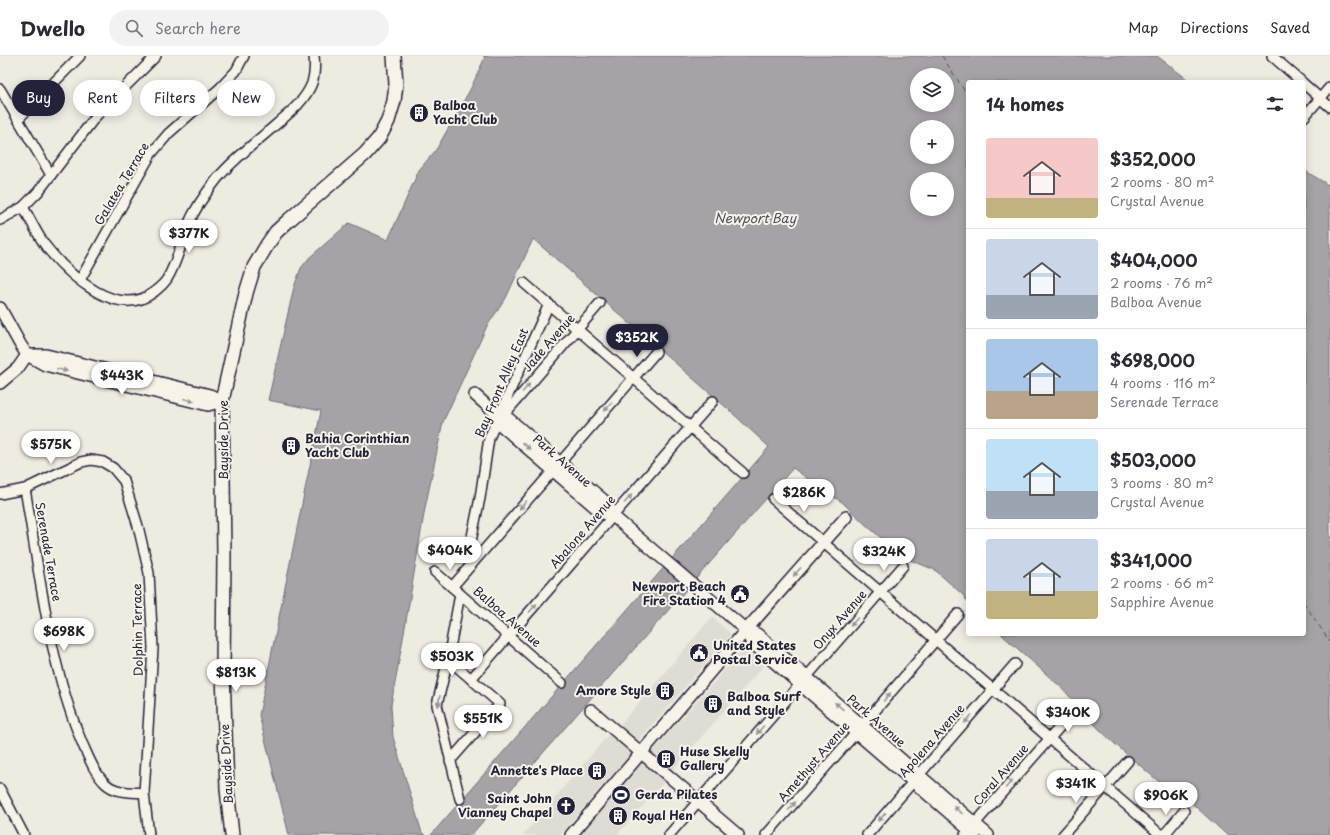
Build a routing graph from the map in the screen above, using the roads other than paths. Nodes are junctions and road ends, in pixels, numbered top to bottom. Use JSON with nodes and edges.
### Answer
{"nodes":[{"id":1,"x":80,"y":56,"type":"edge"},
{"id":2,"x":156,"y":56,"type":"edge"},
{"id":3,"x":244,"y":56,"type":"edge"},
{"id":4,"x":314,"y":56,"type":"edge"},
{"id":5,"x":394,"y":56,"type":"edge"},
{"id":6,"x":1272,"y":56,"type":"edge"},
{"id":7,"x":1300,"y":80,"type":"edge"},
{"id":8,"x":1306,"y":86,"type":"edge"},
{"id":9,"x":1330,"y":87,"type":"edge"},
{"id":10,"x":0,"y":89,"type":"edge"},
{"id":11,"x":1320,"y":98,"type":"junction"},
{"id":12,"x":1330,"y":107,"type":"edge"},
{"id":13,"x":1306,"y":115,"type":"edge"},
{"id":14,"x":18,"y":120,"type":"junction"},
{"id":15,"x":51,"y":175,"type":"junction"},
{"id":16,"x":23,"y":207,"type":"junction"},
{"id":17,"x":0,"y":220,"type":"edge"},
{"id":18,"x":80,"y":280,"type":"junction"},
{"id":19,"x":524,"y":283,"type":"dead end"},
{"id":20,"x":600,"y":303,"type":"dead end"},
{"id":21,"x":549,"y":304,"type":"junction"},
{"id":22,"x":0,"y":308,"type":"edge"},
{"id":23,"x":577,"y":329,"type":"junction"},
{"id":24,"x":656,"y":352,"type":"dead end"},
{"id":25,"x":27,"y":355,"type":"junction"},
{"id":26,"x":634,"y":378,"type":"junction"},
{"id":27,"x":0,"y":383,"type":"edge"},
{"id":28,"x":475,"y":395,"type":"dead end"},
{"id":29,"x":222,"y":401,"type":"junction"},
{"id":30,"x":713,"y":401,"type":"dead end"},
{"id":31,"x":500,"y":417,"type":"junction"},
{"id":32,"x":691,"y":427,"type":"junction"},
{"id":33,"x":557,"y":466,"type":"junction"},
{"id":34,"x":743,"y":473,"type":"dead end"},
{"id":35,"x":25,"y":489,"type":"junction"},
{"id":36,"x":0,"y":494,"type":"edge"},
{"id":37,"x":773,"y":499,"type":"dead end"},
{"id":38,"x":613,"y":516,"type":"junction"},
{"id":39,"x":846,"y":516,"type":"dead end"},
{"id":40,"x":822,"y":542,"type":"junction"},
{"id":41,"x":470,"y":566,"type":"junction"},
{"id":42,"x":903,"y":566,"type":"dead end"},
{"id":43,"x":435,"y":572,"type":"dead end"},
{"id":44,"x":452,"y":587,"type":"junction"},
{"id":45,"x":880,"y":592,"type":"junction"},
{"id":46,"x":460,"y":594,"type":"junction"},
{"id":47,"x":958,"y":614,"type":"dead end"},
{"id":48,"x":746,"y":630,"type":"junction"},
{"id":49,"x":508,"y":636,"type":"junction"},
{"id":50,"x":936,"y":640,"type":"junction"},
{"id":51,"x":448,"y":659,"type":"junction"},
{"id":52,"x":1015,"y":664,"type":"dead end"},
{"id":53,"x":471,"y":679,"type":"junction"},
{"id":54,"x":803,"y":681,"type":"junction"},
{"id":55,"x":562,"y":682,"type":"dead end"},
{"id":56,"x":993,"y":689,"type":"junction"},
{"id":57,"x":591,"y":710,"type":"dead end"},
{"id":58,"x":1072,"y":713,"type":"dead end"},
{"id":59,"x":859,"y":729,"type":"junction"},
{"id":60,"x":1049,"y":738,"type":"junction"},
{"id":61,"x":642,"y":752,"type":"junction"},
{"id":62,"x":450,"y":761,"type":"junction"},
{"id":63,"x":1128,"y":761,"type":"dead end"},
{"id":64,"x":915,"y":778,"type":"junction"},
{"id":65,"x":1105,"y":787,"type":"junction"},
{"id":66,"x":0,"y":789,"type":"edge"},
{"id":67,"x":144,"y":793,"type":"junction"},
{"id":68,"x":460,"y":799,"type":"dead end"},
{"id":69,"x":698,"y":801,"type":"junction"},
{"id":70,"x":1184,"y":811,"type":"dead end"},
{"id":71,"x":971,"y":831,"type":"edge"},
{"id":72,"x":24,"y":835,"type":"edge"},
{"id":73,"x":149,"y":835,"type":"edge"},
{"id":74,"x":232,"y":835,"type":"edge"},
{"id":75,"x":571,"y":835,"type":"edge"},
{"id":76,"x":669,"y":835,"type":"edge"},
{"id":77,"x":738,"y":835,"type":"edge"},
{"id":78,"x":766,"y":835,"type":"edge"},
{"id":79,"x":867,"y":835,"type":"edge"},
{"id":80,"x":988,"y":835,"type":"edge"},
{"id":81,"x":1063,"y":835,"type":"edge"},
{"id":82,"x":1163,"y":835,"type":"edge"}],
"edges":[{"from":1,"to":14,"type":"street"},
{"from":2,"to":15,"type":"street"},
{"from":3,"to":18,"type":"street","name":"Galatea Terrace"},
{"from":4,"to":18,"type":"street"},
{"from":5,"to":29,"type":"main road","name":"Bayside Drive"},
{"from":6,"to":7,"type":"street"},
{"from":8,"to":11,"type":"street"},
{"from":9,"to":11,"type":"street"},
{"from":10,"to":14,"type":"street"},
{"from":11,"to":12,"type":"street"},
{"from":11,"to":13,"type":"street"},
{"from":14,"to":15,"type":"street"},
{"from":15,"to":16,"type":"street"},
{"from":16,"to":17,"type":"street"},
{"from":16,"to":18,"type":"street"},
{"from":19,"to":21,"type":"street"},
{"from":20,"to":23,"type":"street","name":"Jade Avenue"},
{"from":21,"to":23,"type":"street"},
{"from":21,"to":31,"type":"street","name":"Bay Front Alley East"},
{"from":22,"to":25,"type":"street"},
{"from":23,"to":26,"type":"street"},
{"from":31,"to":23,"type":"street","name":"Jade Avenue","one_way":true},
{"from":24,"to":26,"type":"street"},
{"from":25,"to":27,"type":"street"},
{"from":25,"to":29,"type":"street"},
{"from":26,"to":32,"type":"street"},
{"from":26,"to":33,"type":"street","one_way":true},
{"from":28,"to":31,"type":"street","name":"Park Avenue"},
{"from":29,"to":74,"type":"main road","name":"Bayside Drive"},
{"from":30,"to":32,"type":"street","name":"Abalone Avenue"},
{"from":31,"to":33,"type":"street","name":"Park Avenue"},
{"from":31,"to":41,"type":"street","name":"Bay Front Alley East"},
{"from":32,"to":34,"type":"street"},
{"from":38,"to":32,"type":"street","name":"Abalone Avenue","one_way":true},
{"from":33,"to":38,"type":"street","name":"Park Avenue"},
{"from":33,"to":41,"type":"street","one_way":true},
{"from":35,"to":36,"type":"street"},
{"from":35,"to":67,"type":"street","name":"Serenade Terrace"},
{"from":35,"to":67,"type":"street","name":"Dolphin Terrace"},
{"from":37,"to":40,"type":"street"},
{"from":38,"to":48,"type":"street","name":"Park Avenue"},
{"from":49,"to":38,"type":"street","name":"Abalone Avenue","one_way":true},
{"from":39,"to":40,"type":"street"},
{"from":40,"to":45,"type":"street"},
{"from":40,"to":48,"type":"street","one_way":true},
{"from":41,"to":44,"type":"street"},
{"from":42,"to":45,"type":"street","name":"Onyx Avenue"},
{"from":43,"to":44,"type":"street","name":"Balboa Avenue"},
{"from":44,"to":46,"type":"street","name":"Balboa Avenue"},
{"from":45,"to":50,"type":"street"},
{"from":45,"to":54,"type":"street","name":"Onyx Avenue","one_way":true},
{"from":46,"to":49,"type":"street","name":"Balboa Avenue"},
{"from":46,"to":51,"type":"street"},
{"from":47,"to":50,"type":"street","name":"Amethyst Avenue"},
{"from":48,"to":54,"type":"street","name":"Park Avenue"},
{"from":48,"to":61,"type":"street"},
{"from":49,"to":53,"type":"street","name":"Abalone Avenue"},
{"from":49,"to":55,"type":"street","name":"Balboa Avenue"},
{"from":50,"to":56,"type":"street"},
{"from":59,"to":50,"type":"street","name":"Amethyst Avenue","one_way":true},
{"from":51,"to":53,"type":"street"},
{"from":51,"to":62,"type":"street","one_way":true},
{"from":52,"to":56,"type":"street","name":"Apolena Avenue"},
{"from":53,"to":62,"type":"street"},
{"from":54,"to":59,"type":"street","name":"Park Avenue"},
{"from":54,"to":69,"type":"street","name":"Onyx Avenue","one_way":true},
{"from":56,"to":60,"type":"street"},
{"from":56,"to":64,"type":"street","name":"Apolena Avenue","one_way":true},
{"from":57,"to":61,"type":"street"},
{"from":58,"to":60,"type":"street","name":"Coral Avenue"},
{"from":59,"to":64,"type":"street","name":"Park Avenue"},
{"from":78,"to":59,"type":"street","name":"Amethyst Avenue","one_way":true},
{"from":60,"to":65,"type":"street"},
{"from":71,"to":60,"type":"street","name":"Coral Avenue","one_way":true},
{"from":61,"to":69,"type":"street"},
{"from":61,"to":75,"type":"street"},
{"from":62,"to":68,"type":"street"},
{"from":63,"to":65,"type":"street"},
{"from":64,"to":71,"type":"street","name":"Park Avenue"},
{"from":64,"to":79,"type":"street","name":"Apolena Avenue","one_way":true},
{"from":65,"to":81,"type":"street"},
{"from":65,"to":82,"type":"street"},
{"from":66,"to":72,"type":"street"},
{"from":67,"to":73,"type":"street","name":"Dolphin Terrace"},
{"from":69,"to":76,"type":"street","name":"Onyx Avenue"},
{"from":69,"to":77,"type":"street"},
{"from":70,"to":82,"type":"street"},
{"from":71,"to":80,"type":"street","name":"Park Avenue"}]}
